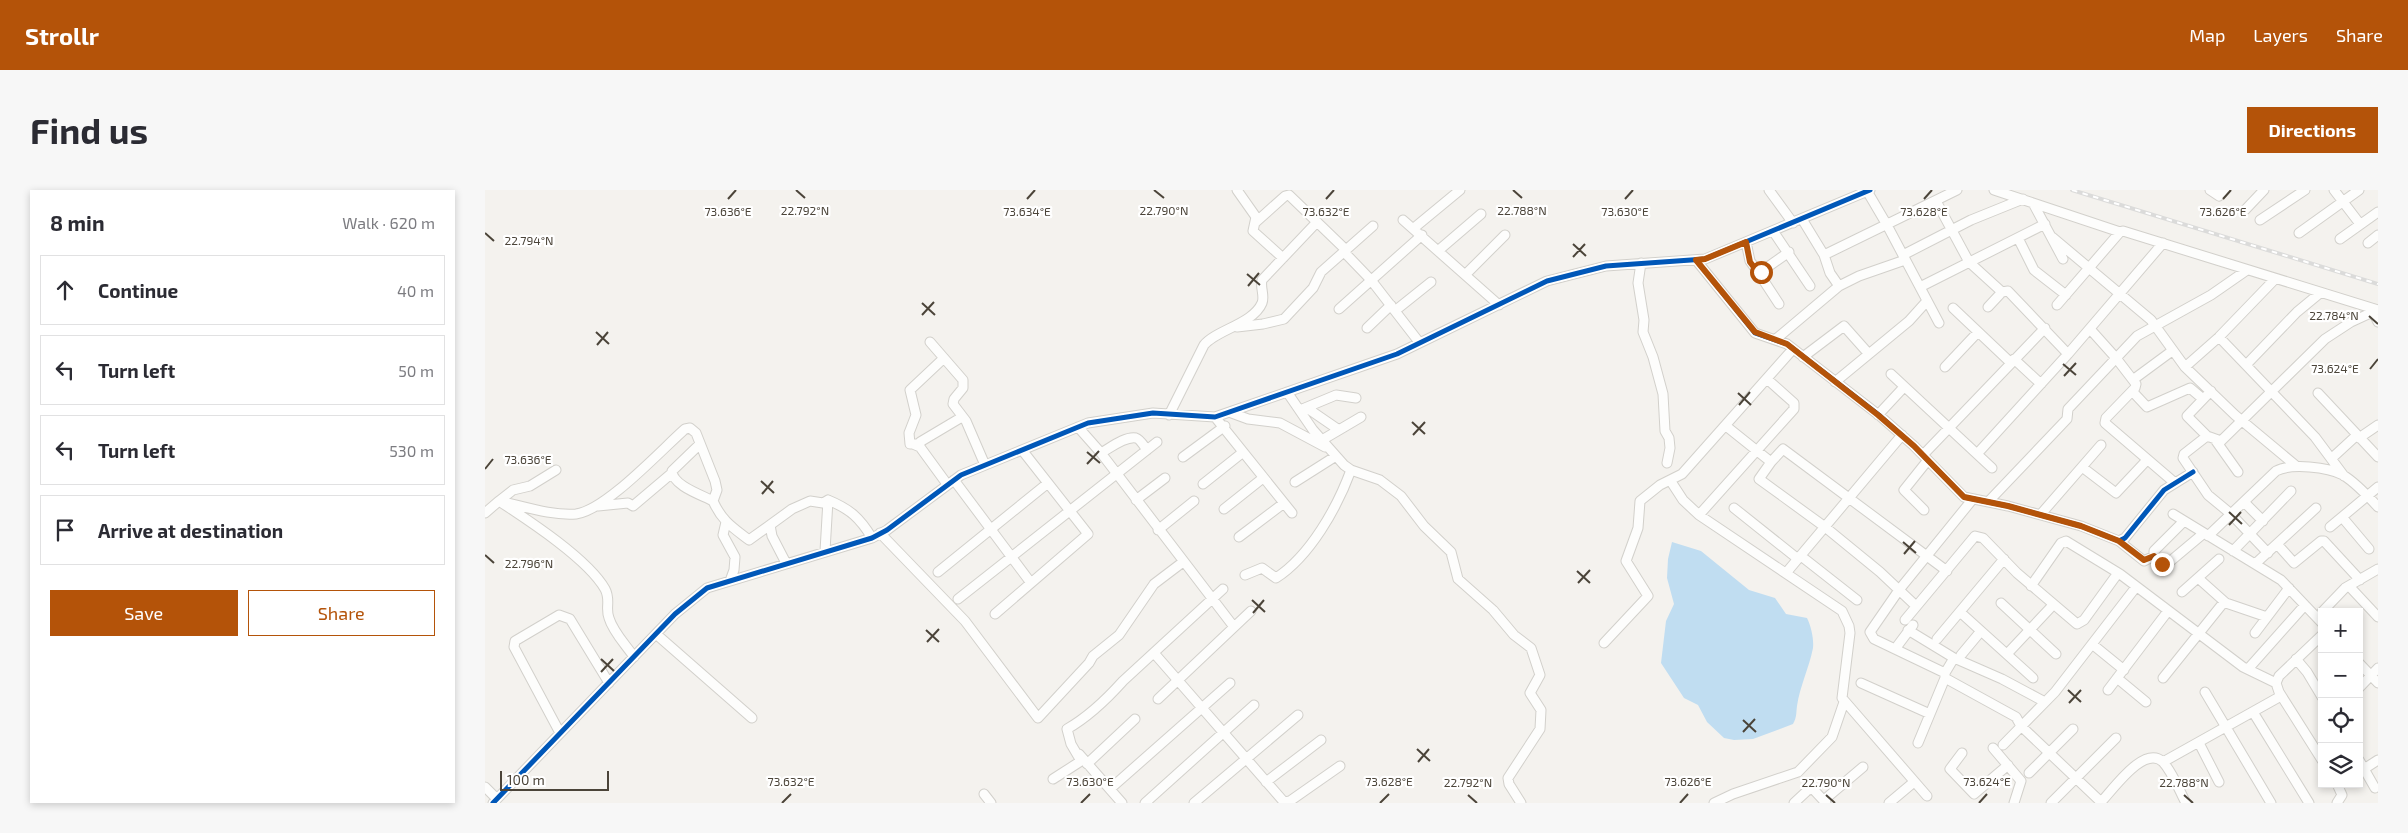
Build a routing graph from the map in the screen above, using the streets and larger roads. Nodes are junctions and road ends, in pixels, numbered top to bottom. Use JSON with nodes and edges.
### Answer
{"nodes":[{"id":1,"x":1237,"y":190,"type":"edge"},
{"id":2,"x":1460,"y":190,"type":"edge"},
{"id":3,"x":1769,"y":190,"type":"edge"},
{"id":4,"x":1957,"y":190,"type":"edge"},
{"id":5,"x":1994,"y":190,"type":"edge"},
{"id":6,"x":2210,"y":190,"type":"edge"},
{"id":7,"x":2225,"y":190,"type":"edge"},
{"id":8,"x":2264,"y":190,"type":"edge"},
{"id":9,"x":2305,"y":190,"type":"edge"},
{"id":10,"x":2334,"y":190,"type":"edge"},
{"id":11,"x":2359,"y":190,"type":"edge"},
{"id":12,"x":1869,"y":191,"type":"edge"},
{"id":13,"x":2023,"y":199,"type":"junction"},
{"id":14,"x":1935,"y":201,"type":"junction"},
{"id":15,"x":2342,"y":202,"type":"junction"},
{"id":16,"x":2033,"y":203,"type":"junction"},
{"id":17,"x":2245,"y":210,"type":"dead end"},
{"id":18,"x":2378,"y":212,"type":"edge"},
{"id":19,"x":1481,"y":214,"type":"dead end"},
{"id":20,"x":1802,"y":219,"type":"junction"},
{"id":21,"x":1403,"y":220,"type":"dead end"},
{"id":22,"x":2260,"y":220,"type":"dead end"},
{"id":23,"x":1256,"y":222,"type":"junction"},
{"id":24,"x":1317,"y":222,"type":"junction"},
{"id":25,"x":1793,"y":223,"type":"junction"},
{"id":26,"x":2045,"y":224,"type":"junction"},
{"id":27,"x":2360,"y":224,"type":"junction"},
{"id":28,"x":1887,"y":225,"type":"junction"},
{"id":29,"x":1373,"y":226,"type":"dead end"},
{"id":30,"x":1414,"y":228,"type":"junction"},
{"id":31,"x":1952,"y":230,"type":"junction"},
{"id":32,"x":1773,"y":231,"type":"junction"},
{"id":33,"x":2121,"y":232,"type":"junction"},
{"id":34,"x":2299,"y":233,"type":"dead end"},
{"id":35,"x":1421,"y":235,"type":"junction"},
{"id":36,"x":1505,"y":235,"type":"dead end"},
{"id":37,"x":2378,"y":235,"type":"edge"},
{"id":38,"x":2052,"y":237,"type":"junction"},
{"id":39,"x":2018,"y":238,"type":"junction"},
{"id":40,"x":2340,"y":239,"type":"dead end"},
{"id":41,"x":1746,"y":242,"type":"junction"},
{"id":42,"x":2368,"y":243,"type":"dead end"},
{"id":43,"x":2163,"y":244,"type":"junction"},
{"id":44,"x":1439,"y":250,"type":"junction"},
{"id":45,"x":1345,"y":251,"type":"junction"},
{"id":46,"x":1789,"y":252,"type":"junction"},
{"id":47,"x":1824,"y":255,"type":"junction"},
{"id":48,"x":1904,"y":257,"type":"junction"},
{"id":49,"x":1283,"y":258,"type":"junction"},
{"id":50,"x":2063,"y":259,"type":"dead end"},
{"id":51,"x":1696,"y":260,"type":"junction"},
{"id":52,"x":1969,"y":262,"type":"junction"},
{"id":53,"x":1641,"y":264,"type":"junction"},
{"id":54,"x":2088,"y":269,"type":"junction"},
{"id":55,"x":2247,"y":270,"type":"junction"},
{"id":56,"x":1466,"y":274,"type":"junction"},
{"id":57,"x":1760,"y":275,"type":"junction"},
{"id":58,"x":2275,"y":279,"type":"junction"},
{"id":59,"x":1371,"y":280,"type":"junction"},
{"id":60,"x":1431,"y":282,"type":"dead end"},
{"id":61,"x":1810,"y":286,"type":"dead end"},
{"id":62,"x":1839,"y":286,"type":"junction"},
{"id":63,"x":1920,"y":287,"type":"junction"},
{"id":64,"x":2002,"y":292,"type":"junction"},
{"id":65,"x":2320,"y":293,"type":"junction"},
{"id":66,"x":2066,"y":295,"type":"junction"},
{"id":67,"x":2119,"y":295,"type":"junction"},
{"id":68,"x":1927,"y":301,"type":"junction"},
{"id":69,"x":1779,"y":304,"type":"dead end"},
{"id":70,"x":1499,"y":305,"type":"junction"},
{"id":71,"x":2057,"y":305,"type":"dead end"},
{"id":72,"x":1988,"y":307,"type":"dead end"},
{"id":73,"x":1394,"y":308,"type":"junction"},
{"id":74,"x":1953,"y":308,"type":"dead end"},
{"id":75,"x":1339,"y":309,"type":"dead end"},
{"id":76,"x":2376,"y":310,"type":"edge"},
{"id":77,"x":2378,"y":322,"type":"edge"},
{"id":78,"x":1939,"y":323,"type":"dead end"},
{"id":79,"x":1236,"y":327,"type":"junction"},
{"id":80,"x":2155,"y":327,"type":"junction"},
{"id":81,"x":1367,"y":328,"type":"dead end"},
{"id":82,"x":2045,"y":328,"type":"junction"},
{"id":83,"x":2090,"y":329,"type":"junction"},
{"id":84,"x":1978,"y":332,"type":"junction"},
{"id":85,"x":2219,"y":337,"type":"junction"},
{"id":86,"x":1776,"y":339,"type":"junction"},
{"id":87,"x":930,"y":342,"type":"dead end"},
{"id":88,"x":1419,"y":342,"type":"junction"},
{"id":89,"x":1793,"y":349,"type":"junction"},
{"id":90,"x":2172,"y":351,"type":"junction"},
{"id":91,"x":1868,"y":353,"type":"junction"},
{"id":92,"x":2068,"y":354,"type":"junction"},
{"id":93,"x":1803,"y":357,"type":"junction"},
{"id":94,"x":944,"y":358,"type":"junction"},
{"id":95,"x":2116,"y":358,"type":"junction"},
{"id":96,"x":2012,"y":360,"type":"junction"},
{"id":97,"x":2246,"y":365,"type":"junction"},
{"id":98,"x":1945,"y":366,"type":"dead end"},
{"id":99,"x":2185,"y":367,"type":"junction"},
{"id":100,"x":1891,"y":374,"type":"dead end"},
{"id":101,"x":1767,"y":379,"type":"junction"},
{"id":102,"x":2133,"y":379,"type":"junction"},
{"id":103,"x":1835,"y":382,"type":"junction"},
{"id":104,"x":2041,"y":384,"type":"junction"},
{"id":105,"x":1904,"y":387,"type":"junction"},
{"id":106,"x":2132,"y":391,"type":"junction"},
{"id":107,"x":2211,"y":391,"type":"junction"},
{"id":108,"x":1287,"y":392,"type":"junction"},
{"id":109,"x":2272,"y":392,"type":"junction"},
{"id":110,"x":2318,"y":393,"type":"dead end"},
{"id":111,"x":1356,"y":398,"type":"dead end"},
{"id":112,"x":2203,"y":399,"type":"junction"},
{"id":113,"x":1304,"y":409,"type":"junction"},
{"id":114,"x":1229,"y":412,"type":"junction"},
{"id":115,"x":1169,"y":415,"type":"junction"},
{"id":116,"x":1878,"y":415,"type":"junction"},
{"id":117,"x":962,"y":417,"type":"junction"},
{"id":118,"x":1215,"y":417,"type":"junction"},
{"id":119,"x":1361,"y":417,"type":"dead end"},
{"id":120,"x":2242,"y":420,"type":"junction"},
{"id":121,"x":1225,"y":426,"type":"junction"},
{"id":122,"x":1725,"y":426,"type":"junction"},
{"id":123,"x":2378,"y":426,"type":"edge"},
{"id":124,"x":1078,"y":427,"type":"junction"},
{"id":125,"x":1947,"y":428,"type":"junction"},
{"id":126,"x":1339,"y":430,"type":"junction"},
{"id":127,"x":1902,"y":435,"type":"junction"},
{"id":128,"x":2207,"y":436,"type":"junction"},
{"id":129,"x":2358,"y":436,"type":"junction"},
{"id":130,"x":1322,"y":440,"type":"junction"},
{"id":131,"x":2217,"y":441,"type":"junction"},
{"id":132,"x":1157,"y":442,"type":"dead end"},
{"id":133,"x":700,"y":444,"type":"junction"},
{"id":134,"x":913,"y":444,"type":"junction"},
{"id":135,"x":2101,"y":446,"type":"dead end"},
{"id":136,"x":1022,"y":450,"type":"junction"},
{"id":137,"x":1147,"y":450,"type":"junction"},
{"id":138,"x":1755,"y":450,"type":"junction"},
{"id":139,"x":1242,"y":453,"type":"junction"},
{"id":140,"x":1333,"y":453,"type":"junction"},
{"id":141,"x":1101,"y":454,"type":"junction"},
{"id":142,"x":1977,"y":454,"type":"junction"},
{"id":143,"x":1183,"y":457,"type":"dead end"},
{"id":144,"x":2378,"y":457,"type":"edge"},
{"id":145,"x":1925,"y":458,"type":"junction"},
{"id":146,"x":2331,"y":458,"type":"junction"},
{"id":147,"x":2147,"y":460,"type":"junction"},
{"id":148,"x":1667,"y":462,"type":"dead end"},
{"id":149,"x":1771,"y":462,"type":"junction"},
{"id":150,"x":985,"y":465,"type":"junction"},
{"id":151,"x":2295,"y":465,"type":"junction"},
{"id":152,"x":2082,"y":467,"type":"junction"},
{"id":153,"x":1992,"y":468,"type":"dead end"},
{"id":154,"x":556,"y":470,"type":"dead end"},
{"id":155,"x":1351,"y":470,"type":"junction"},
{"id":156,"x":2193,"y":472,"type":"junction"},
{"id":157,"x":2238,"y":472,"type":"dead end"},
{"id":158,"x":672,"y":473,"type":"junction"},
{"id":159,"x":1116,"y":473,"type":"junction"},
{"id":160,"x":2344,"y":476,"type":"junction"},
{"id":161,"x":1165,"y":478,"type":"dead end"},
{"id":162,"x":1263,"y":478,"type":"junction"},
{"id":163,"x":1670,"y":480,"type":"junction"},
{"id":164,"x":951,"y":482,"type":"junction"},
{"id":165,"x":1295,"y":482,"type":"dead end"},
{"id":166,"x":1049,"y":483,"type":"junction"},
{"id":167,"x":2175,"y":483,"type":"junction"},
{"id":168,"x":1203,"y":484,"type":"dead end"},
{"id":169,"x":2378,"y":487,"type":"edge"},
{"id":170,"x":2291,"y":491,"type":"dead end"},
{"id":171,"x":2367,"y":496,"type":"junction"},
{"id":172,"x":1848,"y":498,"type":"junction"},
{"id":173,"x":829,"y":500,"type":"junction"},
{"id":174,"x":1136,"y":500,"type":"junction"},
{"id":175,"x":1972,"y":500,"type":"junction"},
{"id":176,"x":499,"y":501,"type":"junction"},
{"id":177,"x":713,"y":501,"type":"junction"},
{"id":178,"x":1194,"y":501,"type":"dead end"},
{"id":179,"x":1988,"y":502,"type":"junction"},
{"id":180,"x":2243,"y":502,"type":"junction"},
{"id":181,"x":1285,"y":503,"type":"junction"},
{"id":182,"x":596,"y":506,"type":"junction"},
{"id":183,"x":2378,"y":507,"type":"edge"},
{"id":184,"x":1224,"y":508,"type":"dead end"},
{"id":185,"x":1733,"y":508,"type":"dead end"},
{"id":186,"x":2315,"y":508,"type":"dead end"},
{"id":187,"x":1069,"y":510,"type":"junction"},
{"id":188,"x":1924,"y":510,"type":"dead end"},
{"id":189,"x":485,"y":513,"type":"edge"},
{"id":190,"x":1292,"y":513,"type":"dead end"},
{"id":191,"x":2041,"y":514,"type":"junction"},
{"id":192,"x":2173,"y":514,"type":"dead end"},
{"id":193,"x":2231,"y":514,"type":"junction"},
{"id":194,"x":1699,"y":515,"type":"junction"},
{"id":195,"x":2343,"y":517,"type":"junction"},
{"id":196,"x":2263,"y":520,"type":"junction"},
{"id":197,"x":2184,"y":521,"type":"junction"},
{"id":198,"x":725,"y":522,"type":"junction"},
{"id":199,"x":770,"y":525,"type":"junction"},
{"id":200,"x":1825,"y":527,"type":"junction"},
{"id":201,"x":2330,"y":527,"type":"dead end"},
{"id":202,"x":1158,"y":530,"type":"junction"},
{"id":203,"x":992,"y":531,"type":"junction"},
{"id":204,"x":880,"y":533,"type":"junction"},
{"id":205,"x":2250,"y":534,"type":"junction"},
{"id":206,"x":2206,"y":535,"type":"junction"},
{"id":207,"x":1239,"y":537,"type":"dead end"},
{"id":208,"x":872,"y":538,"type":"junction"},
{"id":209,"x":2119,"y":541,"type":"junction"},
{"id":210,"x":2277,"y":544,"type":"junction"},
{"id":211,"x":2369,"y":549,"type":"dead end"},
{"id":212,"x":2233,"y":551,"type":"junction"},
{"id":213,"x":825,"y":552,"type":"junction"},
{"id":214,"x":2268,"y":553,"type":"junction"},
{"id":215,"x":1011,"y":556,"type":"junction"},
{"id":216,"x":2154,"y":556,"type":"junction"},
{"id":217,"x":1799,"y":557,"type":"junction"},
{"id":218,"x":1927,"y":557,"type":"junction"},
{"id":219,"x":2004,"y":559,"type":"junction"},
{"id":220,"x":2219,"y":559,"type":"dead end"},
{"id":221,"x":1183,"y":562,"type":"junction"},
{"id":222,"x":787,"y":564,"type":"junction"},
{"id":223,"x":2255,"y":564,"type":"junction"},
{"id":224,"x":2378,"y":569,"type":"edge"},
{"id":225,"x":1947,"y":571,"type":"junction"},
{"id":226,"x":938,"y":572,"type":"dead end"},
{"id":227,"x":1786,"y":573,"type":"junction"},
{"id":228,"x":2118,"y":573,"type":"junction"},
{"id":229,"x":1245,"y":575,"type":"dead end"},
{"id":230,"x":2198,"y":578,"type":"junction"},
{"id":231,"x":2360,"y":580,"type":"junction"},
{"id":232,"x":730,"y":581,"type":"junction"},
{"id":233,"x":1031,"y":583,"type":"junction"},
{"id":234,"x":2031,"y":586,"type":"junction"},
{"id":235,"x":2349,"y":586,"type":"junction"},
{"id":236,"x":2136,"y":587,"type":"junction"},
{"id":237,"x":2289,"y":588,"type":"junction"},
{"id":238,"x":1223,"y":589,"type":"dead end"},
{"id":239,"x":1899,"y":590,"type":"junction"},
{"id":240,"x":2182,"y":592,"type":"dead end"},
{"id":241,"x":957,"y":598,"type":"dead end"},
{"id":242,"x":1211,"y":600,"type":"junction"},
{"id":243,"x":1857,"y":600,"type":"dead end"},
{"id":244,"x":2224,"y":602,"type":"junction"},
{"id":245,"x":2001,"y":603,"type":"dead end"},
{"id":246,"x":2053,"y":605,"type":"junction"},
{"id":247,"x":2305,"y":605,"type":"junction"},
{"id":248,"x":1916,"y":606,"type":"junction"},
{"id":249,"x":2328,"y":608,"type":"edge"},
{"id":250,"x":1251,"y":611,"type":"dead end"},
{"id":251,"x":2168,"y":611,"type":"junction"},
{"id":252,"x":1960,"y":612,"type":"junction"},
{"id":253,"x":995,"y":614,"type":"dead end"},
{"id":254,"x":2318,"y":614,"type":"edge"},
{"id":255,"x":2267,"y":617,"type":"junction"},
{"id":256,"x":2378,"y":617,"type":"edge"},
{"id":257,"x":1908,"y":625,"type":"junction"},
{"id":258,"x":1234,"y":627,"type":"junction"},
{"id":259,"x":2030,"y":630,"type":"junction"},
{"id":260,"x":1981,"y":631,"type":"junction"},
{"id":261,"x":2255,"y":633,"type":"dead end"},
{"id":262,"x":656,"y":634,"type":"junction"},
{"id":263,"x":2199,"y":634,"type":"junction"},
{"id":264,"x":1937,"y":639,"type":"dead end"},
{"id":265,"x":2318,"y":639,"type":"edge"},
{"id":266,"x":1604,"y":643,"type":"dead end"},
{"id":267,"x":2092,"y":644,"type":"junction"},
{"id":268,"x":1895,"y":649,"type":"junction"},
{"id":269,"x":1154,"y":653,"type":"junction"},
{"id":270,"x":2007,"y":654,"type":"junction"},
{"id":271,"x":2056,"y":654,"type":"dead end"},
{"id":272,"x":634,"y":657,"type":"junction"},
{"id":273,"x":1957,"y":657,"type":"junction"},
{"id":274,"x":2296,"y":659,"type":"junction"},
{"id":275,"x":2363,"y":667,"type":"edge"},
{"id":276,"x":2378,"y":668,"type":"edge"},
{"id":277,"x":2124,"y":670,"type":"junction"},
{"id":278,"x":2248,"y":670,"type":"junction"},
{"id":279,"x":2371,"y":675,"type":"junction"},
{"id":280,"x":1945,"y":676,"type":"junction"},
{"id":281,"x":2033,"y":678,"type":"dead end"},
{"id":282,"x":2117,"y":678,"type":"junction"},
{"id":283,"x":2163,"y":678,"type":"dead end"},
{"id":284,"x":1178,"y":680,"type":"junction"},
{"id":285,"x":609,"y":683,"type":"junction"},
{"id":286,"x":1230,"y":683,"type":"dead end"},
{"id":287,"x":1861,"y":683,"type":"dead end"},
{"id":288,"x":2378,"y":683,"type":"edge"},
{"id":289,"x":2277,"y":684,"type":"junction"},
{"id":290,"x":2363,"y":684,"type":"edge"},
{"id":291,"x":2108,"y":690,"type":"dead end"},
{"id":292,"x":2318,"y":690,"type":"edge"},
{"id":293,"x":2205,"y":692,"type":"dead end"},
{"id":294,"x":2281,"y":696,"type":"junction"},
{"id":295,"x":1158,"y":699,"type":"dead end"},
{"id":296,"x":1844,"y":702,"type":"junction"},
{"id":297,"x":2045,"y":702,"type":"junction"},
{"id":298,"x":2147,"y":702,"type":"dead end"},
{"id":299,"x":1254,"y":705,"type":"dead end"},
{"id":300,"x":1203,"y":707,"type":"junction"},
{"id":301,"x":2253,"y":712,"type":"junction"},
{"id":302,"x":1930,"y":714,"type":"junction"},
{"id":303,"x":1299,"y":715,"type":"dead end"},
{"id":304,"x":752,"y":718,"type":"dead end"},
{"id":305,"x":1135,"y":719,"type":"dead end"},
{"id":306,"x":2021,"y":726,"type":"junction"},
{"id":307,"x":2226,"y":728,"type":"junction"},
{"id":308,"x":2073,"y":729,"type":"dead end"},
{"id":309,"x":1224,"y":732,"type":"junction"},
{"id":310,"x":560,"y":733,"type":"junction"},
{"id":311,"x":2116,"y":738,"type":"dead end"},
{"id":312,"x":1321,"y":740,"type":"dead end"},
{"id":313,"x":1918,"y":743,"type":"dead end"},
{"id":314,"x":2199,"y":743,"type":"junction"},
{"id":315,"x":1071,"y":744,"type":"junction"},
{"id":316,"x":2003,"y":744,"type":"dead end"},
{"id":317,"x":1993,"y":748,"type":"dead end"},
{"id":318,"x":2049,"y":752,"type":"junction"},
{"id":319,"x":1962,"y":753,"type":"dead end"},
{"id":320,"x":2318,"y":754,"type":"edge"},
{"id":321,"x":1247,"y":759,"type":"junction"},
{"id":322,"x":2378,"y":760,"type":"edge"},
{"id":323,"x":2163,"y":762,"type":"junction"},
{"id":324,"x":1087,"y":764,"type":"junction"},
{"id":325,"x":2008,"y":765,"type":"junction"},
{"id":326,"x":2363,"y":765,"type":"edge"},
{"id":327,"x":1340,"y":766,"type":"dead end"},
{"id":328,"x":1863,"y":767,"type":"dead end"},
{"id":329,"x":2363,"y":767,"type":"edge"},
{"id":330,"x":2029,"y":774,"type":"dead end"},
{"id":331,"x":1053,"y":779,"type":"dead end"},
{"id":332,"x":2076,"y":780,"type":"junction"},
{"id":333,"x":1266,"y":782,"type":"junction"},
{"id":334,"x":1914,"y":782,"type":"junction"},
{"id":335,"x":2219,"y":782,"type":"dead end"},
{"id":336,"x":485,"y":787,"type":"edge"},
{"id":337,"x":2339,"y":788,"type":"edge"},
{"id":338,"x":2375,"y":788,"type":"dead end"},
{"id":339,"x":1110,"y":790,"type":"junction"},
{"id":340,"x":984,"y":794,"type":"dead end"},
{"id":341,"x":1927,"y":796,"type":"dead end"},
{"id":342,"x":495,"y":801,"type":"edge"},
{"id":343,"x":1798,"y":802,"type":"edge"},
{"id":344,"x":1825,"y":802,"type":"edge"},
{"id":345,"x":991,"y":803,"type":"edge"},
{"id":346,"x":1122,"y":803,"type":"edge"},
{"id":347,"x":1145,"y":803,"type":"edge"},
{"id":348,"x":1194,"y":803,"type":"edge"},
{"id":349,"x":1521,"y":803,"type":"edge"},
{"id":350,"x":1714,"y":803,"type":"edge"},
{"id":351,"x":1889,"y":803,"type":"edge"},
{"id":352,"x":2014,"y":803,"type":"edge"},
{"id":353,"x":2051,"y":803,"type":"edge"},
{"id":354,"x":2101,"y":803,"type":"edge"},
{"id":355,"x":2186,"y":803,"type":"edge"},
{"id":356,"x":2271,"y":803,"type":"edge"},
{"id":357,"x":2309,"y":803,"type":"edge"},
{"id":358,"x":2337,"y":803,"type":"edge"}],
"edges":[{"from":1,"to":23,"type":"street"},
{"from":2,"to":30,"type":"street"},
{"from":3,"to":25,"type":"street"},
{"from":4,"to":14,"type":"street"},
{"from":5,"to":13,"type":"street"},
{"from":6,"to":7,"type":"street"},
{"from":8,"to":17,"type":"street"},
{"from":9,"to":22,"type":"street"},
{"from":10,"to":15,"type":"street"},
{"from":11,"to":15,"type":"street"},
{"from":12,"to":20,"type":"street"},
{"from":12,"to":28,"type":"street"},
{"from":13,"to":16,"type":"street"},
{"from":13,"to":31,"type":"street"},
{"from":14,"to":28,"type":"street"},
{"from":14,"to":31,"type":"street"},
{"from":15,"to":27,"type":"street"},
{"from":15,"to":34,"type":"street"},
{"from":16,"to":26,"type":"street"},
{"from":16,"to":33,"type":"street"},
{"from":18,"to":27,"type":"street"},
{"from":19,"to":44,"type":"street"},
{"from":20,"to":25,"type":"street"},
{"from":20,"to":47,"type":"street"},
{"from":21,"to":30,"type":"street"},
{"from":23,"to":24,"type":"street"},
{"from":23,"to":49,"type":"street"},
{"from":24,"to":45,"type":"street"},
{"from":24,"to":49,"type":"street"},
{"from":25,"to":32,"type":"street"},
{"from":26,"to":38,"type":"street"},
{"from":26,"to":39,"type":"street"},
{"from":27,"to":40,"type":"street"},
{"from":28,"to":47,"type":"street"},
{"from":28,"to":48,"type":"street"},
{"from":29,"to":45,"type":"street"},
{"from":30,"to":35,"type":"street"},
{"from":31,"to":48,"type":"street"},
{"from":31,"to":52,"type":"street"},
{"from":32,"to":41,"type":"street"},
{"from":32,"to":46,"type":"street"},
{"from":33,"to":43,"type":"street"},
{"from":33,"to":54,"type":"street"},
{"from":35,"to":44,"type":"street"},
{"from":35,"to":59,"type":"street"},
{"from":36,"to":56,"type":"street"},
{"from":37,"to":42,"type":"street"},
{"from":38,"to":50,"type":"street"},
{"from":38,"to":54,"type":"street"},
{"from":39,"to":52,"type":"street"},
{"from":39,"to":66,"type":"street"},
{"from":41,"to":51,"type":"street"},
{"from":41,"to":57,"type":"street"},
{"from":43,"to":55,"type":"street"},
{"from":43,"to":67,"type":"street"},
{"from":44,"to":56,"type":"street"},
{"from":45,"to":59,"type":"street"},
{"from":45,"to":79,"type":"street"},
{"from":46,"to":57,"type":"street"},
{"from":46,"to":61,"type":"street"},
{"from":47,"to":62,"type":"street"},
{"from":48,"to":62,"type":"street"},
{"from":48,"to":63,"type":"street"},
{"from":49,"to":79,"type":"street"},
{"from":51,"to":53,"type":"street"},
{"from":51,"to":86,"type":"street"},
{"from":52,"to":63,"type":"street"},
{"from":52,"to":64,"type":"street"},
{"from":53,"to":70,"type":"street"},
{"from":53,"to":148,"type":"street"},
{"from":54,"to":66,"type":"street"},
{"from":54,"to":67,"type":"street"},
{"from":55,"to":58,"type":"street"},
{"from":55,"to":80,"type":"street"},
{"from":56,"to":70,"type":"street"},
{"from":57,"to":69,"type":"street"},
{"from":58,"to":65,"type":"street"},
{"from":58,"to":85,"type":"street"},
{"from":59,"to":73,"type":"street"},
{"from":59,"to":75,"type":"street"},
{"from":60,"to":73,"type":"street"},
{"from":62,"to":86,"type":"street"},
{"from":63,"to":68,"type":"street"},
{"from":64,"to":72,"type":"street"},
{"from":64,"to":82,"type":"street"},
{"from":65,"to":76,"type":"street"},
{"from":65,"to":97,"type":"street"},
{"from":66,"to":71,"type":"street"},
{"from":67,"to":80,"type":"street"},
{"from":67,"to":83,"type":"street"},
{"from":68,"to":78,"type":"street"},
{"from":68,"to":91,"type":"street"},
{"from":70,"to":88,"type":"street"},
{"from":73,"to":81,"type":"street"},
{"from":73,"to":88,"type":"street"},
{"from":74,"to":84,"type":"street"},
{"from":76,"to":77,"type":"street"},
{"from":76,"to":109,"type":"street"},
{"from":79,"to":115,"type":"street"},
{"from":80,"to":90,"type":"street"},
{"from":80,"to":95,"type":"street"},
{"from":82,"to":92,"type":"street"},
{"from":82,"to":96,"type":"street"},
{"from":83,"to":92,"type":"street"},
{"from":83,"to":95,"type":"street"},
{"from":84,"to":96,"type":"street"},
{"from":84,"to":98,"type":"street"},
{"from":85,"to":97,"type":"street"},
{"from":85,"to":99,"type":"street"},
{"from":86,"to":89,"type":"street"},
{"from":87,"to":94,"type":"street"},
{"from":88,"to":108,"type":"street"},
{"from":89,"to":93,"type":"street"},
{"from":89,"to":101,"type":"street"},
{"from":90,"to":99,"type":"street"},
{"from":90,"to":102,"type":"street"},
{"from":91,"to":93,"type":"street"},
{"from":91,"to":103,"type":"street"},
{"from":92,"to":104,"type":"street"},
{"from":93,"to":103,"type":"street"},
{"from":94,"to":117,"type":"street"},
{"from":94,"to":134,"type":"street"},
{"from":95,"to":102,"type":"street"},
{"from":95,"to":179,"type":"street"},
{"from":96,"to":104,"type":"street"},
{"from":96,"to":125,"type":"street"},
{"from":97,"to":109,"type":"street"},
{"from":99,"to":107,"type":"street"},
{"from":100,"to":105,"type":"street"},
{"from":101,"to":122,"type":"street"},
{"from":101,"to":138,"type":"street"},
{"from":102,"to":106,"type":"street"},
{"from":103,"to":116,"type":"street"},
{"from":104,"to":142,"type":"street"},
{"from":105,"to":116,"type":"street"},
{"from":105,"to":125,"type":"street"},
{"from":106,"to":112,"type":"street"},
{"from":106,"to":147,"type":"street"},
{"from":107,"to":112,"type":"street"},
{"from":107,"to":120,"type":"street"},
{"from":108,"to":113,"type":"street"},
{"from":108,"to":114,"type":"street"},
{"from":109,"to":120,"type":"street"},
{"from":109,"to":146,"type":"street"},
{"from":110,"to":129,"type":"street"},
{"from":111,"to":113,"type":"street"},
{"from":112,"to":128,"type":"street"},
{"from":113,"to":126,"type":"street"},
{"from":113,"to":130,"type":"street"},
{"from":114,"to":118,"type":"street"},
{"from":114,"to":140,"type":"street"},
{"from":115,"to":118,"type":"street"},
{"from":115,"to":124,"type":"street"},
{"from":116,"to":127,"type":"street"},
{"from":117,"to":134,"type":"street"},
{"from":117,"to":150,"type":"street"},
{"from":118,"to":121,"type":"street"},
{"from":119,"to":126,"type":"street"},
{"from":120,"to":131,"type":"street"},
{"from":120,"to":151,"type":"street"},
{"from":121,"to":139,"type":"street"},
{"from":121,"to":143,"type":"street"},
{"from":122,"to":138,"type":"street"},
{"from":122,"to":163,"type":"street"},
{"from":123,"to":129,"type":"street"},
{"from":124,"to":136,"type":"street"},
{"from":124,"to":141,"type":"street"},
{"from":125,"to":142,"type":"street"},
{"from":125,"to":145,"type":"street"},
{"from":126,"to":130,"type":"street"},
{"from":127,"to":145,"type":"street"},
{"from":127,"to":172,"type":"street"},
{"from":128,"to":131,"type":"street"},
{"from":128,"to":156,"type":"street"},
{"from":129,"to":144,"type":"street"},
{"from":129,"to":146,"type":"street"},
{"from":130,"to":140,"type":"street"},
{"from":131,"to":157,"type":"street"},
{"from":132,"to":137,"type":"street"},
{"from":133,"to":158,"type":"street"},
{"from":133,"to":177,"type":"street"},
{"from":133,"to":182,"type":"street"},
{"from":134,"to":164,"type":"street"},
{"from":135,"to":152,"type":"street"},
{"from":136,"to":150,"type":"street"},
{"from":136,"to":166,"type":"street"},
{"from":137,"to":141,"type":"street"},
{"from":137,"to":159,"type":"street"},
{"from":138,"to":149,"type":"street"},
{"from":138,"to":194,"type":"street"},
{"from":139,"to":162,"type":"street"},
{"from":139,"to":168,"type":"street"},
{"from":140,"to":155,"type":"street"},
{"from":140,"to":165,"type":"street"},
{"from":141,"to":159,"type":"street"},
{"from":142,"to":153,"type":"street"},
{"from":145,"to":175,"type":"street"},
{"from":145,"to":188,"type":"street"},
{"from":146,"to":160,"type":"street"},
{"from":147,"to":152,"type":"street"},
{"from":147,"to":167,"type":"street"},
{"from":149,"to":172,"type":"street"},
{"from":149,"to":200,"type":"street"},
{"from":150,"to":164,"type":"street"},
{"from":151,"to":160,"type":"street"},
{"from":151,"to":180,"type":"street"},
{"from":152,"to":191,"type":"street"},
{"from":154,"to":176,"type":"street"},
{"from":155,"to":229,"type":"street"},
{"from":155,"to":349,"type":"street"},
{"from":156,"to":167,"type":"street"},
{"from":156,"to":193,"type":"street"},
{"from":158,"to":177,"type":"street"},
{"from":158,"to":182,"type":"street"},
{"from":159,"to":174,"type":"street"},
{"from":159,"to":187,"type":"street"},
{"from":160,"to":171,"type":"street"},
{"from":161,"to":174,"type":"street"},
{"from":162,"to":181,"type":"street"},
{"from":162,"to":184,"type":"street"},
{"from":163,"to":194,"type":"street"},
{"from":163,"to":266,"type":"street"},
{"from":164,"to":203,"type":"street"},
{"from":164,"to":204,"type":"street"},
{"from":166,"to":187,"type":"street"},
{"from":166,"to":203,"type":"street"},
{"from":167,"to":209,"type":"street"},
{"from":169,"to":171,"type":"street"},
{"from":170,"to":196,"type":"street"},
{"from":171,"to":183,"type":"street"},
{"from":171,"to":195,"type":"street"},
{"from":172,"to":200,"type":"street"},
{"from":172,"to":218,"type":"street"},
{"from":173,"to":199,"type":"street"},
{"from":173,"to":208,"type":"street"},
{"from":173,"to":213,"type":"street"},
{"from":174,"to":202,"type":"street"},
{"from":175,"to":179,"type":"street"},
{"from":175,"to":218,"type":"street"},
{"from":176,"to":182,"type":"street"},
{"from":176,"to":189,"type":"street"},
{"from":176,"to":272,"type":"street"},
{"from":177,"to":198,"type":"street"},
{"from":178,"to":202,"type":"street"},
{"from":179,"to":191,"type":"street"},
{"from":180,"to":193,"type":"street"},
{"from":180,"to":196,"type":"street"},
{"from":181,"to":190,"type":"street"},
{"from":181,"to":207,"type":"street"},
{"from":185,"to":217,"type":"street"},
{"from":186,"to":210,"type":"street"},
{"from":187,"to":215,"type":"street"},
{"from":187,"to":233,"type":"street"},
{"from":191,"to":209,"type":"street"},
{"from":192,"to":197,"type":"street"},
{"from":193,"to":205,"type":"street"},
{"from":193,"to":206,"type":"street"},
{"from":194,"to":227,"type":"street"},
{"from":195,"to":201,"type":"street"},
{"from":195,"to":211,"type":"street"},
{"from":196,"to":205,"type":"street"},
{"from":197,"to":206,"type":"street"},
{"from":197,"to":216,"type":"street"},
{"from":198,"to":199,"type":"street"},
{"from":198,"to":232,"type":"street"},
{"from":199,"to":222,"type":"street"},
{"from":200,"to":217,"type":"street"},
{"from":200,"to":239,"type":"street"},
{"from":202,"to":221,"type":"street"},
{"from":203,"to":215,"type":"street"},
{"from":203,"to":226,"type":"street"},
{"from":204,"to":208,"type":"street"},
{"from":204,"to":221,"type":"street"},
{"from":205,"to":212,"type":"street"},
{"from":205,"to":214,"type":"street"},
{"from":206,"to":212,"type":"street"},
{"from":206,"to":216,"type":"street"},
{"from":208,"to":213,"type":"street"},
{"from":209,"to":216,"type":"street"},
{"from":210,"to":214,"type":"street"},
{"from":210,"to":231,"type":"street"},
{"from":212,"to":223,"type":"street"},
{"from":213,"to":222,"type":"street"},
{"from":214,"to":223,"type":"street"},
{"from":215,"to":233,"type":"street"},
{"from":215,"to":241,"type":"street"},
{"from":217,"to":227,"type":"street"},
{"from":217,"to":243,"type":"street"},
{"from":218,"to":225,"type":"street"},
{"from":218,"to":239,"type":"street"},
{"from":219,"to":225,"type":"street"},
{"from":219,"to":234,"type":"street"},
{"from":219,"to":252,"type":"street"},
{"from":220,"to":230,"type":"street"},
{"from":221,"to":242,"type":"street"},
{"from":222,"to":232,"type":"street"},
{"from":223,"to":237,"type":"street"},
{"from":224,"to":231,"type":"street"},
{"from":225,"to":248,"type":"street"},
{"from":227,"to":296,"type":"street"},
{"from":228,"to":234,"type":"street"},
{"from":228,"to":236,"type":"street"},
{"from":228,"to":246,"type":"street"},
{"from":230,"to":240,"type":"street"},
{"from":230,"to":244,"type":"street"},
{"from":231,"to":235,"type":"street"},
{"from":232,"to":262,"type":"street"},
{"from":233,"to":253,"type":"street"},
{"from":234,"to":246,"type":"street"},
{"from":235,"to":249,"type":"street"},
{"from":235,"to":256,"type":"street"},
{"from":236,"to":251,"type":"street"},
{"from":236,"to":267,"type":"street"},
{"from":237,"to":247,"type":"street"},
{"from":237,"to":255,"type":"street"},
{"from":238,"to":242,"type":"street"},
{"from":239,"to":248,"type":"street"},
{"from":239,"to":268,"type":"street"},
{"from":242,"to":258,"type":"street"},
{"from":242,"to":269,"type":"street"},
{"from":244,"to":255,"type":"street"},
{"from":244,"to":263,"type":"street"},
{"from":245,"to":259,"type":"street"},
{"from":246,"to":259,"type":"street"},
{"from":247,"to":254,"type":"street"},
{"from":247,"to":278,"type":"street"},
{"from":248,"to":257,"type":"street"},
{"from":250,"to":258,"type":"street"},
{"from":251,"to":263,"type":"street"},
{"from":251,"to":277,"type":"street"},
{"from":252,"to":260,"type":"street"},
{"from":252,"to":264,"type":"street"},
{"from":255,"to":261,"type":"street"},
{"from":257,"to":268,"type":"street"},
{"from":257,"to":273,"type":"street"},
{"from":258,"to":284,"type":"street"},
{"from":259,"to":270,"type":"street"},
{"from":259,"to":271,"type":"street"},
{"from":260,"to":270,"type":"street"},
{"from":260,"to":273,"type":"street"},
{"from":262,"to":272,"type":"street"},
{"from":262,"to":304,"type":"street"},
{"from":263,"to":278,"type":"street"},
{"from":263,"to":283,"type":"street"},
{"from":265,"to":274,"type":"street"},
{"from":267,"to":277,"type":"street"},
{"from":267,"to":297,"type":"street"},
{"from":268,"to":280,"type":"street"},
{"from":269,"to":284,"type":"street"},
{"from":269,"to":315,"type":"street"},
{"from":270,"to":281,"type":"street"},
{"from":272,"to":285,"type":"street"},
{"from":273,"to":280,"type":"street"},
{"from":273,"to":297,"type":"street"},
{"from":274,"to":289,"type":"street"},
{"from":274,"to":292,"type":"street"},
{"from":275,"to":279,"type":"street"},
{"from":276,"to":279,"type":"street"},
{"from":277,"to":282,"type":"street"},
{"from":278,"to":289,"type":"street"},
{"from":279,"to":288,"type":"street"},
{"from":279,"to":290,"type":"street"},
{"from":280,"to":302,"type":"street"},
{"from":280,"to":306,"type":"street"},
{"from":282,"to":291,"type":"street"},
{"from":282,"to":298,"type":"street"},
{"from":284,"to":295,"type":"street"},
{"from":284,"to":300,"type":"street"},
{"from":285,"to":310,"type":"street"},
{"from":285,"to":310,"type":"street"},
{"from":286,"to":300,"type":"street"},
{"from":287,"to":302,"type":"street"},
{"from":289,"to":294,"type":"street"},
{"from":293,"to":307,"type":"street"},
{"from":294,"to":301,"type":"street"},
{"from":294,"to":320,"type":"street"},
{"from":296,"to":334,"type":"street"},
{"from":296,"to":350,"type":"street"},
{"from":297,"to":306,"type":"street"},
{"from":299,"to":309,"type":"street"},
{"from":300,"to":309,"type":"street"},
{"from":300,"to":339,"type":"street"},
{"from":301,"to":307,"type":"street"},
{"from":301,"to":357,"type":"street"},
{"from":302,"to":313,"type":"street"},
{"from":303,"to":321,"type":"street"},
{"from":305,"to":324,"type":"street"},
{"from":306,"to":316,"type":"street"},
{"from":306,"to":318,"type":"street"},
{"from":307,"to":314,"type":"street"},
{"from":307,"to":356,"type":"street"},
{"from":308,"to":318,"type":"street"},
{"from":309,"to":321,"type":"street"},
{"from":309,"to":347,"type":"street"},
{"from":310,"to":342,"type":"street"},
{"from":311,"to":332,"type":"street"},
{"from":312,"to":333,"type":"street"},
{"from":314,"to":323,"type":"street"},
{"from":314,"to":335,"type":"street"},
{"from":315,"to":324,"type":"street"},
{"from":315,"to":331,"type":"street"},
{"from":317,"to":325,"type":"street"},
{"from":318,"to":330,"type":"street"},
{"from":318,"to":332,"type":"street"},
{"from":319,"to":325,"type":"street"},
{"from":321,"to":333,"type":"street"},
{"from":321,"to":348,"type":"street"},
{"from":322,"to":326,"type":"street"},
{"from":323,"to":354,"type":"street"},
{"from":323,"to":355,"type":"street"},
{"from":324,"to":339,"type":"street"},
{"from":325,"to":352,"type":"street"},
{"from":327,"to":333,"type":"street"},
{"from":328,"to":344,"type":"street"},
{"from":329,"to":338,"type":"street"},
{"from":332,"to":353,"type":"street"},
{"from":332,"to":354,"type":"street"},
{"from":334,"to":341,"type":"street"},
{"from":334,"to":351,"type":"street"},
{"from":336,"to":342,"type":"street"},
{"from":337,"to":358,"type":"street"},
{"from":339,"to":346,"type":"street"},
{"from":340,"to":345,"type":"street"},
{"from":343,"to":344,"type":"street"}]}
